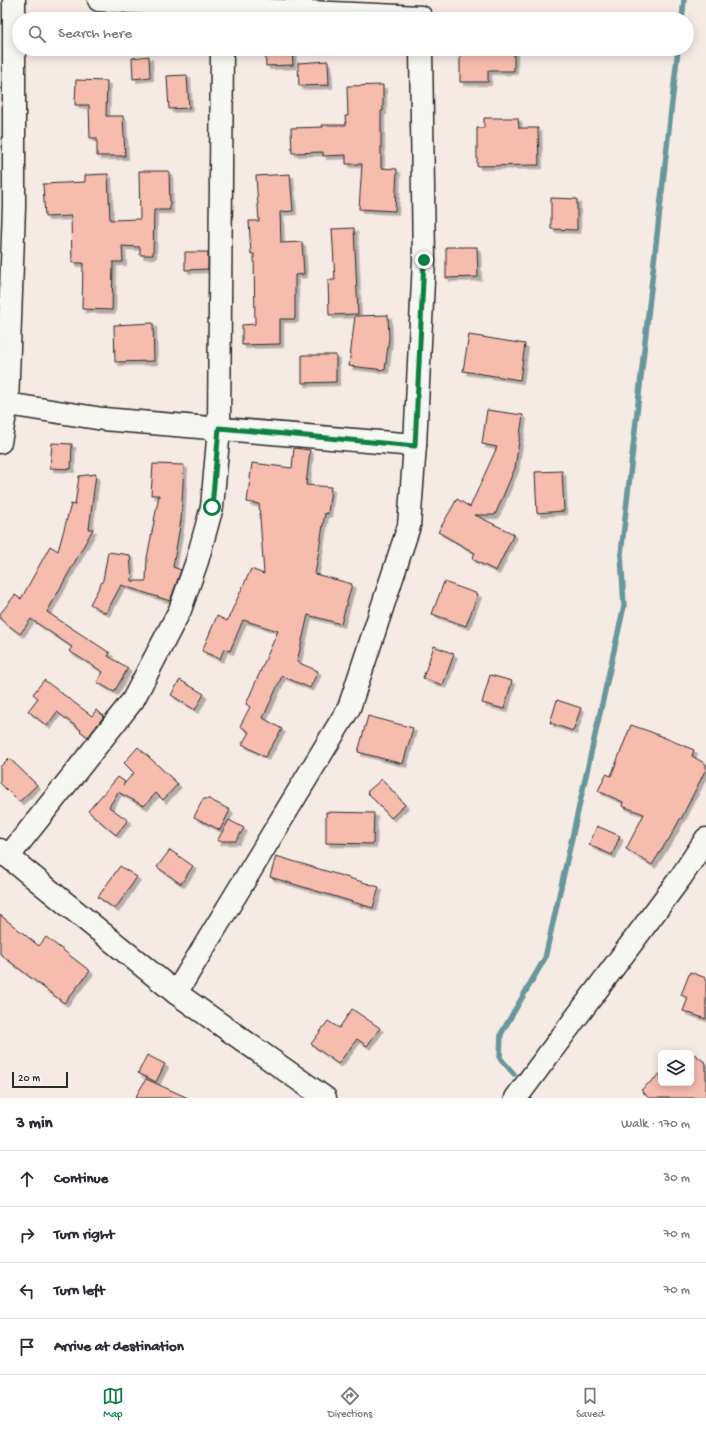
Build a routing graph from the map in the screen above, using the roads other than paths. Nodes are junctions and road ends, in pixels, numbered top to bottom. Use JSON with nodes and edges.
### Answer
{"nodes":[{"id":1,"x":14,"y":0,"type":"edge"},
{"id":2,"x":99,"y":0,"type":"edge"},
{"id":3,"x":222,"y":9,"type":"edge"},
{"id":4,"x":14,"y":12,"type":"edge"},
{"id":5,"x":421,"y":12,"type":"edge"},
{"id":6,"x":14,"y":56,"type":"edge"},
{"id":7,"x":222,"y":56,"type":"edge"},
{"id":8,"x":421,"y":56,"type":"edge"},
{"id":9,"x":7,"y":404,"type":"junction"},
{"id":10,"x":219,"y":428,"type":"junction"},
{"id":11,"x":0,"y":442,"type":"edge"},
{"id":12,"x":415,"y":446,"type":"junction"},
{"id":13,"x":706,"y":839,"type":"edge"},
{"id":14,"x":4,"y":853,"type":"edge"},
{"id":15,"x":176,"y":993,"type":"junction"},
{"id":16,"x":325,"y":1098,"type":"edge"},
{"id":17,"x":516,"y":1098,"type":"edge"}],
"edges":[{"from":1,"to":4,"type":"street"},
{"from":2,"to":3,"type":"street"},
{"from":3,"to":5,"type":"street"},
{"from":6,"to":9,"type":"street"},
{"from":7,"to":10,"type":"street"},
{"from":8,"to":12,"type":"street"},
{"from":9,"to":10,"type":"street"},
{"from":9,"to":11,"type":"street"},
{"from":10,"to":12,"type":"street"},
{"from":10,"to":14,"type":"street"},
{"from":12,"to":15,"type":"street"},
{"from":13,"to":17,"type":"street"},
{"from":14,"to":15,"type":"street"},
{"from":15,"to":16,"type":"street"}]}
